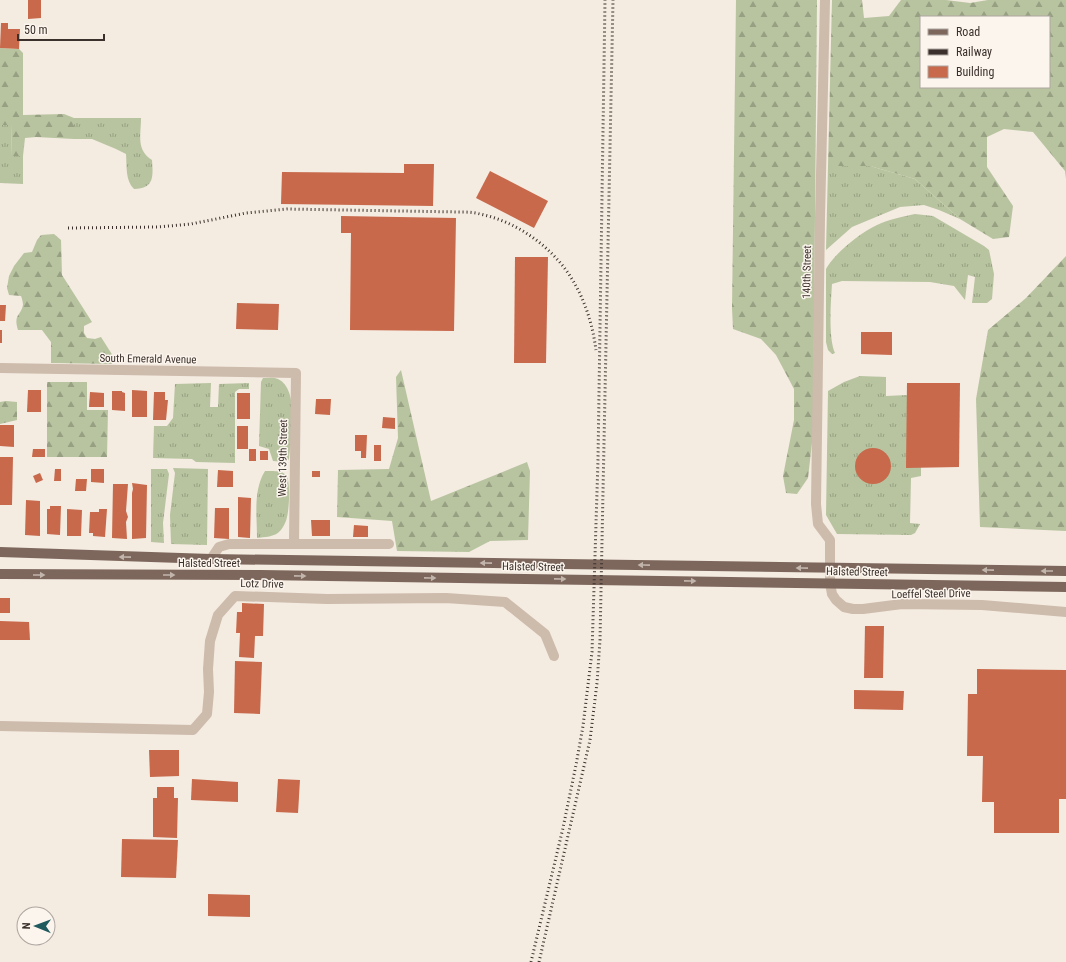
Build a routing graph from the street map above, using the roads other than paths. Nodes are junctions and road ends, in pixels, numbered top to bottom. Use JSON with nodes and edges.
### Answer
{"nodes":[{"id":1,"x":825,"y":0,"type":"edge"},
{"id":2,"x":0,"y":368,"type":"edge"},
{"id":3,"x":296,"y":373,"type":"joint"},
{"id":4,"x":830,"y":540,"type":"joint"},
{"id":5,"x":294,"y":544,"type":"junction"},
{"id":6,"x":389,"y":544,"type":"dead end"},
{"id":7,"x":0,"y":552,"type":"edge"},
{"id":8,"x":211,"y":559,"type":"junction"},
{"id":9,"x":1066,"y":571,"type":"edge"},
{"id":10,"x":0,"y":574,"type":"edge"},
{"id":11,"x":1066,"y":587,"type":"edge"},
{"id":12,"x":1066,"y":612,"type":"edge"},
{"id":13,"x":554,"y":656,"type":"dead end"},
{"id":14,"x":0,"y":726,"type":"edge"}],
"edges":[{"from":1,"to":4,"type":"street","name":"140th Street"},
{"from":2,"to":3,"type":"street","name":"South Emerald Avenue"},
{"from":3,"to":5,"type":"street","name":"West 139th Street"},
{"from":4,"to":12,"type":"street","name":"Loeffel Steel Drive"},
{"from":5,"to":6,"type":"street","name":"Halsted Street"},
{"from":5,"to":8,"type":"street","name":"Halsted Street"},
{"from":8,"to":7,"type":"main road","name":"Halsted Street","one_way":true},
{"from":9,"to":8,"type":"main road","name":"Halsted Street","one_way":true},
{"from":10,"to":11,"type":"main road","name":"Halsted Street","one_way":true},
{"from":13,"to":14,"type":"street","name":"Lotz Drive"}]}
